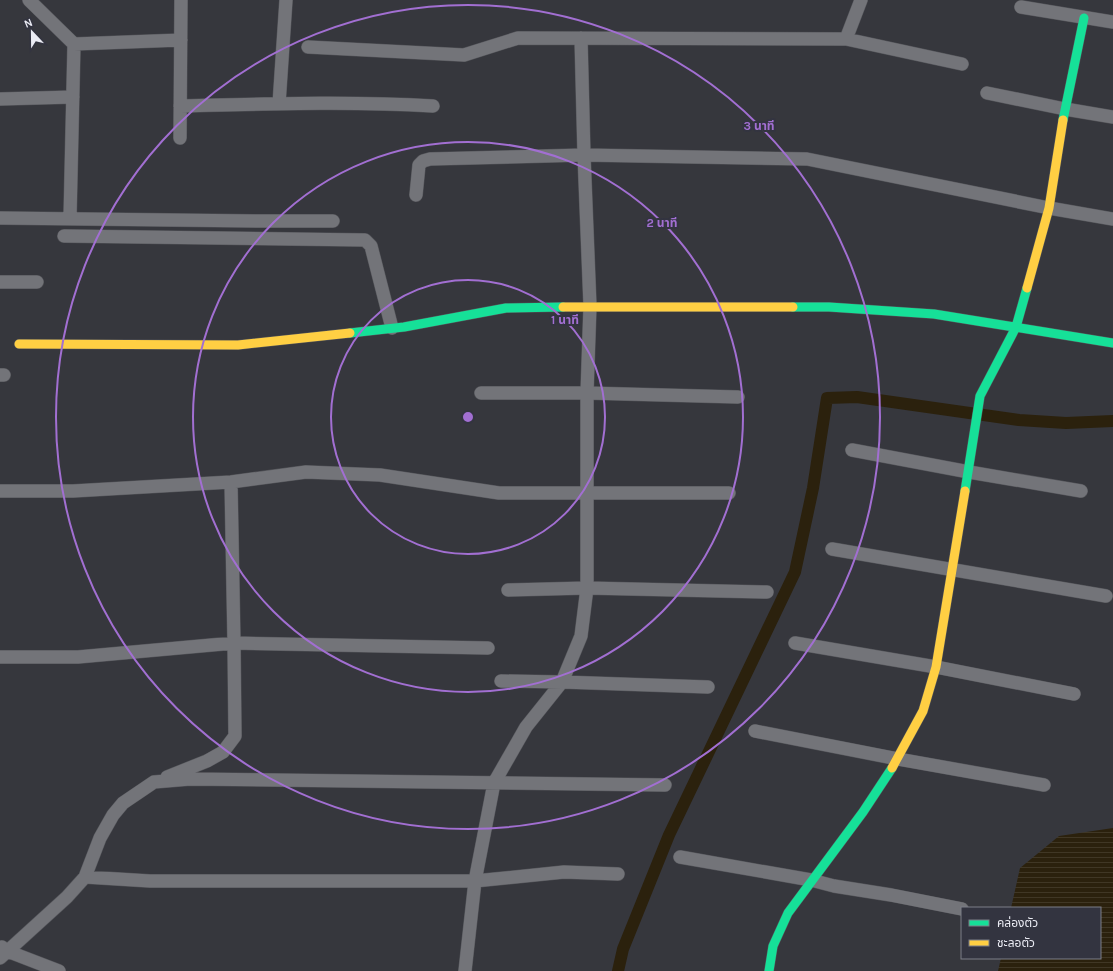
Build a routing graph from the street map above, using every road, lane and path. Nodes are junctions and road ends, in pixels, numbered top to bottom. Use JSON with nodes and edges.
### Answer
{"nodes":[{"id":1,"x":29,"y":0,"type":"edge"},
{"id":2,"x":181,"y":0,"type":"edge"},
{"id":3,"x":286,"y":0,"type":"edge"},
{"id":4,"x":861,"y":0,"type":"edge"},
{"id":5,"x":1021,"y":7,"type":"dead end"},
{"id":6,"x":1084,"y":18,"type":"junction"},
{"id":7,"x":1113,"y":22,"type":"edge"},
{"id":8,"x":581,"y":38,"type":"junction"},
{"id":9,"x":846,"y":39,"type":"junction"},
{"id":10,"x":181,"y":40,"type":"junction"},
{"id":11,"x":74,"y":44,"type":"junction"},
{"id":12,"x":308,"y":47,"type":"dead end"},
{"id":13,"x":962,"y":64,"type":"dead end"},
{"id":14,"x":987,"y":93,"type":"dead end"},
{"id":15,"x":73,"y":97,"type":"junction"},
{"id":16,"x":0,"y":99,"type":"edge"},
{"id":17,"x":279,"y":104,"type":"junction"},
{"id":18,"x":180,"y":106,"type":"junction"},
{"id":19,"x":432,"y":106,"type":"dead end"},
{"id":20,"x":1065,"y":109,"type":"junction"},
{"id":21,"x":1113,"y":117,"type":"edge"},
{"id":22,"x":180,"y":138,"type":"dead end"},
{"id":23,"x":584,"y":155,"type":"junction"},
{"id":24,"x":416,"y":195,"type":"dead end"},
{"id":25,"x":1049,"y":208,"type":"junction"},
{"id":26,"x":0,"y":218,"type":"edge"},
{"id":27,"x":70,"y":218,"type":"junction"},
{"id":28,"x":1113,"y":219,"type":"edge"},
{"id":29,"x":333,"y":221,"type":"dead end"},
{"id":30,"x":64,"y":236,"type":"dead end"},
{"id":31,"x":0,"y":282,"type":"edge"},
{"id":32,"x":37,"y":282,"type":"dead end"},
{"id":33,"x":590,"y":306,"type":"junction"},
{"id":34,"x":1016,"y":327,"type":"junction"},
{"id":35,"x":392,"y":328,"type":"junction"},
{"id":36,"x":1113,"y":343,"type":"edge"},
{"id":37,"x":19,"y":344,"type":"dead end"},
{"id":38,"x":481,"y":392,"type":"dead end"},
{"id":39,"x":587,"y":392,"type":"junction"},
{"id":40,"x":738,"y":396,"type":"dead end"},
{"id":41,"x":852,"y":450,"type":"dead end"},
{"id":42,"x":969,"y":472,"type":"junction"},
{"id":43,"x":231,"y":482,"type":"junction"},
{"id":44,"x":0,"y":491,"type":"edge"},
{"id":45,"x":1081,"y":491,"type":"dead end"},
{"id":46,"x":729,"y":492,"type":"dead end"},
{"id":47,"x":587,"y":494,"type":"junction"},
{"id":48,"x":832,"y":549,"type":"dead end"},
{"id":49,"x":952,"y":569,"type":"junction"},
{"id":50,"x":587,"y":588,"type":"junction"},
{"id":51,"x":508,"y":590,"type":"dead end"},
{"id":52,"x":767,"y":592,"type":"dead end"},
{"id":53,"x":1106,"y":596,"type":"dead end"},
{"id":54,"x":234,"y":643,"type":"junction"},
{"id":55,"x":795,"y":643,"type":"dead end"},
{"id":56,"x":488,"y":648,"type":"dead end"},
{"id":57,"x":0,"y":658,"type":"edge"},
{"id":58,"x":936,"y":667,"type":"junction"},
{"id":59,"x":501,"y":681,"type":"dead end"},
{"id":60,"x":562,"y":682,"type":"junction"},
{"id":61,"x":708,"y":688,"type":"dead end"},
{"id":62,"x":1074,"y":694,"type":"dead end"},
{"id":63,"x":755,"y":731,"type":"dead end"},
{"id":64,"x":898,"y":759,"type":"junction"},
{"id":65,"x":154,"y":782,"type":"junction"},
{"id":66,"x":494,"y":783,"type":"junction"},
{"id":67,"x":665,"y":785,"type":"dead end"},
{"id":68,"x":1044,"y":785,"type":"dead end"},
{"id":69,"x":680,"y":857,"type":"dead end"},
{"id":70,"x":618,"y":874,"type":"dead end"},
{"id":71,"x":85,"y":877,"type":"junction"},
{"id":72,"x":811,"y":880,"type":"junction"},
{"id":73,"x":475,"y":881,"type":"junction"},
{"id":74,"x":961,"y":910,"type":"edge"},
{"id":75,"x":2,"y":952,"type":"edge"},
{"id":76,"x":59,"y":971,"type":"edge"},
{"id":77,"x":466,"y":971,"type":"edge"},
{"id":78,"x":770,"y":971,"type":"edge"}],
"edges":[{"from":1,"to":11,"type":"street"},
{"from":2,"to":10,"type":"street"},
{"from":3,"to":17,"type":"street"},
{"from":4,"to":9,"type":"street"},
{"from":5,"to":6,"type":"street"},
{"from":6,"to":7,"type":"street"},
{"from":6,"to":20,"type":"street"},
{"from":8,"to":9,"type":"street"},
{"from":8,"to":12,"type":"street"},
{"from":8,"to":23,"type":"street"},
{"from":9,"to":13,"type":"street"},
{"from":10,"to":11,"type":"street"},
{"from":10,"to":18,"type":"street"},
{"from":11,"to":15,"type":"street"},
{"from":14,"to":20,"type":"street"},
{"from":15,"to":16,"type":"street"},
{"from":15,"to":27,"type":"street"},
{"from":17,"to":18,"type":"street"},
{"from":17,"to":19,"type":"street"},
{"from":18,"to":22,"type":"street"},
{"from":20,"to":21,"type":"street"},
{"from":20,"to":25,"type":"street"},
{"from":23,"to":24,"type":"street"},
{"from":23,"to":25,"type":"street"},
{"from":23,"to":33,"type":"street"},
{"from":25,"to":28,"type":"street"},
{"from":25,"to":34,"type":"street"},
{"from":26,"to":27,"type":"street"},
{"from":27,"to":29,"type":"street"},
{"from":30,"to":35,"type":"street"},
{"from":31,"to":32,"type":"street"},
{"from":33,"to":34,"type":"street"},
{"from":33,"to":35,"type":"street"},
{"from":33,"to":39,"type":"street"},
{"from":34,"to":36,"type":"street"},
{"from":34,"to":42,"type":"street"},
{"from":35,"to":37,"type":"street"},
{"from":38,"to":39,"type":"street"},
{"from":39,"to":40,"type":"street"},
{"from":39,"to":47,"type":"street"},
{"from":41,"to":42,"type":"street"},
{"from":42,"to":45,"type":"street"},
{"from":42,"to":49,"type":"street"},
{"from":43,"to":44,"type":"street"},
{"from":43,"to":47,"type":"street"},
{"from":43,"to":54,"type":"street"},
{"from":46,"to":47,"type":"street"},
{"from":47,"to":50,"type":"street"},
{"from":48,"to":49,"type":"street"},
{"from":49,"to":53,"type":"street"},
{"from":49,"to":58,"type":"street"},
{"from":50,"to":51,"type":"street"},
{"from":50,"to":52,"type":"street"},
{"from":50,"to":60,"type":"street"},
{"from":54,"to":56,"type":"street"},
{"from":54,"to":57,"type":"street"},
{"from":54,"to":65,"type":"street"},
{"from":55,"to":58,"type":"street"},
{"from":58,"to":62,"type":"street"},
{"from":58,"to":64,"type":"street"},
{"from":59,"to":60,"type":"street"},
{"from":60,"to":61,"type":"street"},
{"from":60,"to":66,"type":"street"},
{"from":63,"to":64,"type":"street"},
{"from":64,"to":68,"type":"street"},
{"from":64,"to":72,"type":"street"},
{"from":65,"to":66,"type":"street"},
{"from":65,"to":71,"type":"street"},
{"from":66,"to":67,"type":"street"},
{"from":66,"to":73,"type":"street"},
{"from":69,"to":72,"type":"street"},
{"from":70,"to":73,"type":"street"},
{"from":71,"to":73,"type":"street"},
{"from":71,"to":75,"type":"street"},
{"from":72,"to":74,"type":"street"},
{"from":72,"to":78,"type":"street"},
{"from":73,"to":77,"type":"street"},
{"from":75,"to":76,"type":"street"}]}
